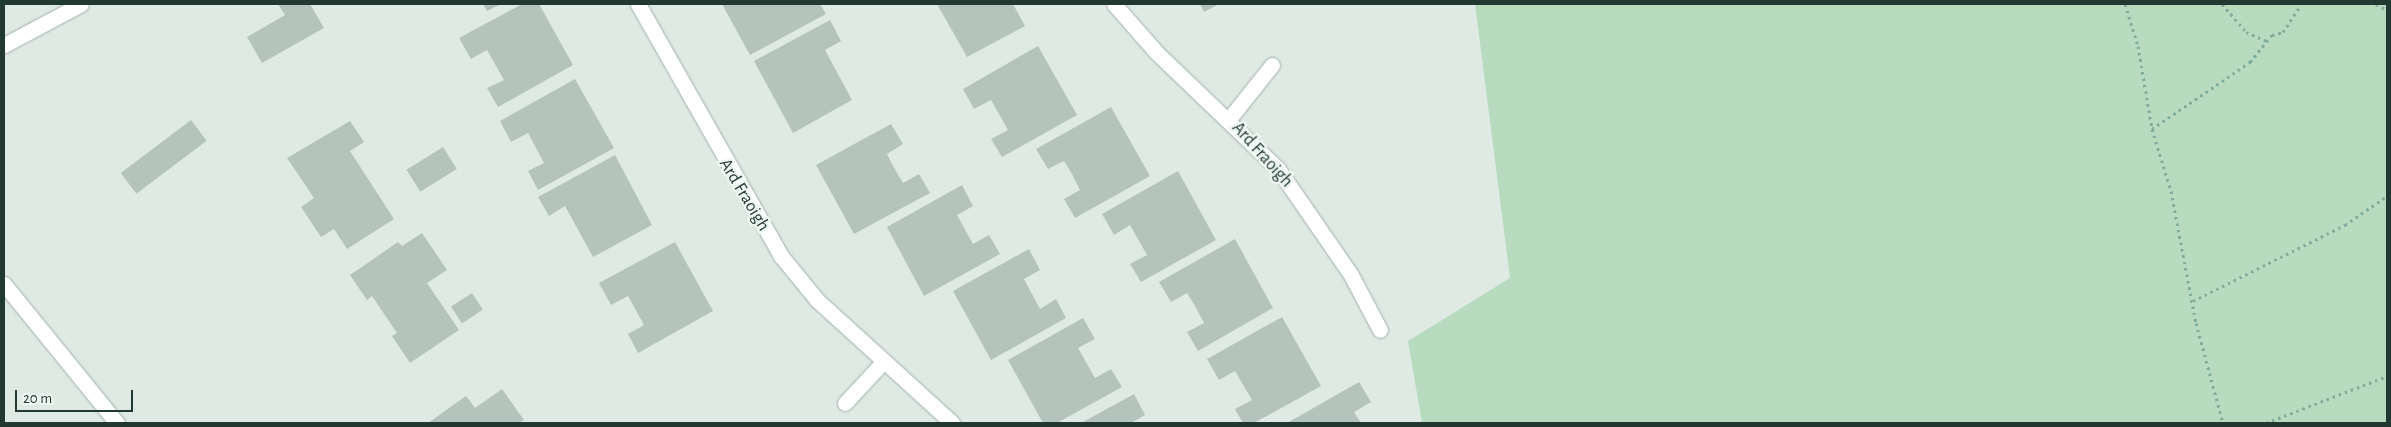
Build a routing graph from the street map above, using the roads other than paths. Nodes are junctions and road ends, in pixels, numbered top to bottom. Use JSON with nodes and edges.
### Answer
{"nodes":[{"id":1,"x":81,"y":4,"type":"edge"},
{"id":2,"x":638,"y":4,"type":"edge"},
{"id":3,"x":1114,"y":4,"type":"edge"},
{"id":4,"x":4,"y":45,"type":"edge"},
{"id":5,"x":1272,"y":66,"type":"dead end"},
{"id":6,"x":1229,"y":119,"type":"junction"},
{"id":7,"x":4,"y":284,"type":"edge"},
{"id":8,"x":1380,"y":330,"type":"dead end"},
{"id":9,"x":884,"y":361,"type":"junction"},
{"id":10,"x":845,"y":404,"type":"dead end"},
{"id":11,"x":117,"y":423,"type":"edge"},
{"id":12,"x":952,"y":423,"type":"edge"}],
"edges":[{"from":1,"to":4,"type":"street"},
{"from":2,"to":9,"type":"street","name":"Ard Fraoigh"},
{"from":3,"to":6,"type":"street","name":"Ard Fraoigh"},
{"from":5,"to":6,"type":"street"},
{"from":6,"to":8,"type":"street","name":"Ard Fraoigh"},
{"from":7,"to":11,"type":"street"},
{"from":9,"to":10,"type":"street"},
{"from":9,"to":12,"type":"street","name":"Ard Fraoigh"}]}
